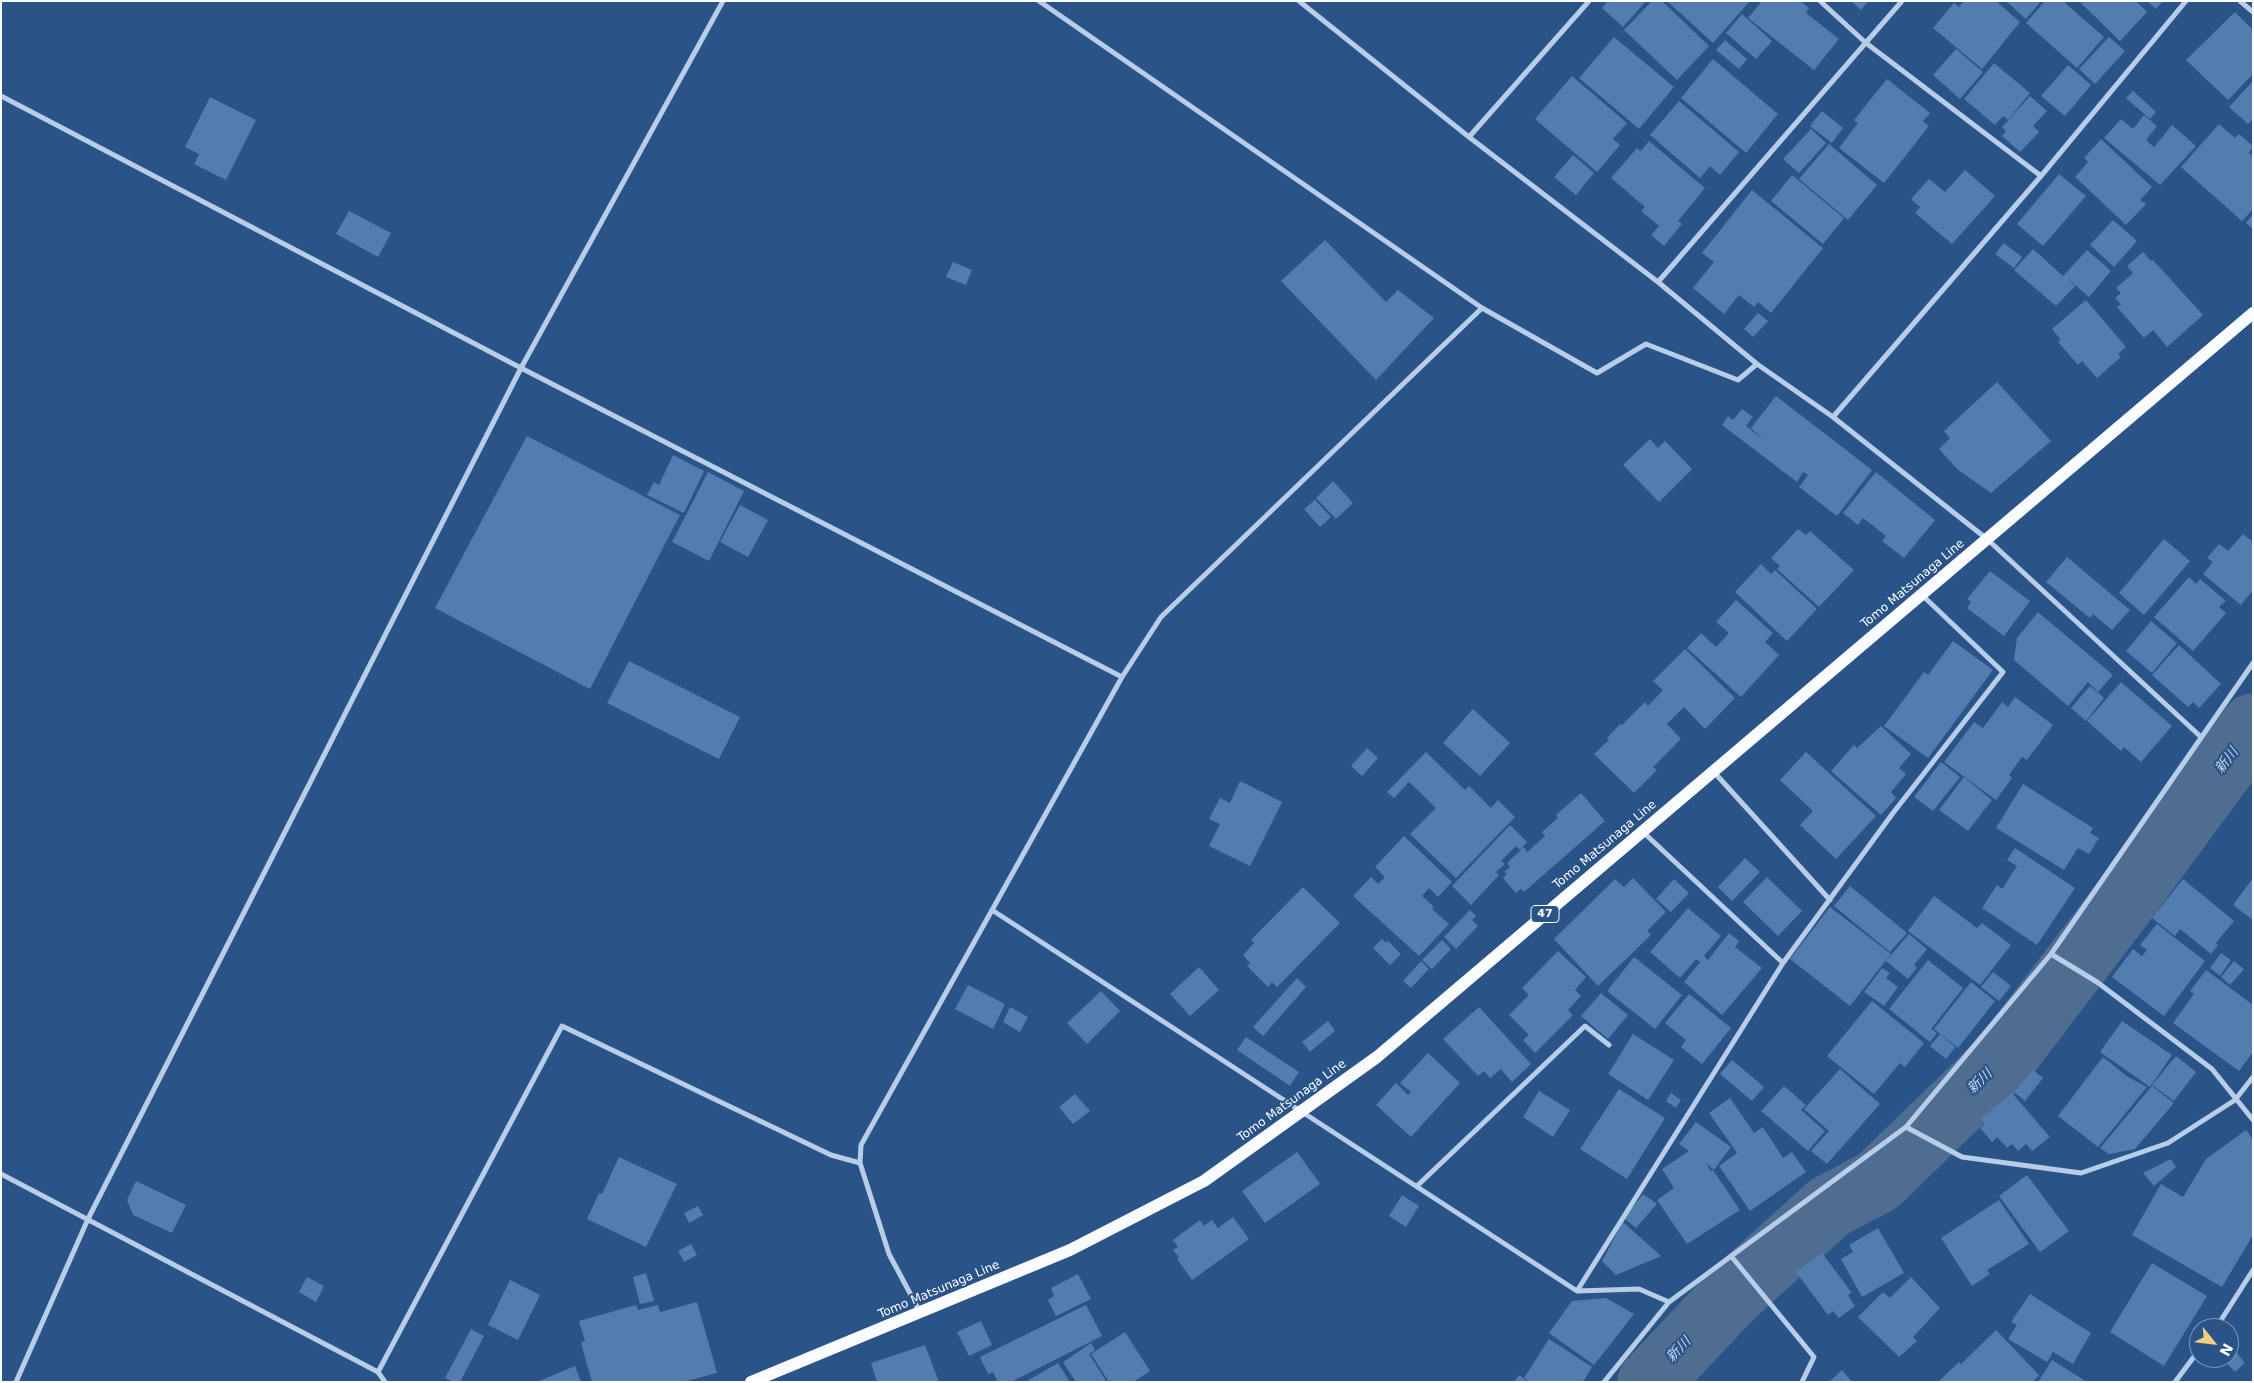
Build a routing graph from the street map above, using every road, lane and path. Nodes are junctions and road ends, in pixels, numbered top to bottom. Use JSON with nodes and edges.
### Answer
{"nodes":[{"id":1,"x":723,"y":1,"type":"edge"},
{"id":2,"x":1039,"y":1,"type":"edge"},
{"id":3,"x":1299,"y":1,"type":"edge"},
{"id":4,"x":1589,"y":1,"type":"edge"},
{"id":5,"x":1820,"y":1,"type":"edge"},
{"id":6,"x":1902,"y":1,"type":"edge"},
{"id":7,"x":2186,"y":1,"type":"edge"},
{"id":8,"x":2240,"y":1,"type":"edge"},
{"id":9,"x":2253,"y":12,"type":"edge"},
{"id":10,"x":1866,"y":43,"type":"junction"},
{"id":11,"x":1,"y":96,"type":"edge"},
{"id":12,"x":1469,"y":137,"type":"junction"},
{"id":13,"x":2041,"y":176,"type":"junction"},
{"id":14,"x":1658,"y":282,"type":"junction"},
{"id":15,"x":1482,"y":308,"type":"junction"},
{"id":16,"x":2253,"y":313,"type":"edge"},
{"id":17,"x":1757,"y":364,"type":"junction"},
{"id":18,"x":521,"y":368,"type":"junction"},
{"id":19,"x":1833,"y":417,"type":"junction"},
{"id":20,"x":1987,"y":539,"type":"junction"},
{"id":21,"x":1922,"y":595,"type":"junction"},
{"id":22,"x":2253,"y":663,"type":"edge"},
{"id":23,"x":1122,"y":677,"type":"junction"},
{"id":24,"x":2202,"y":737,"type":"junction"},
{"id":25,"x":1713,"y":771,"type":"junction"},
{"id":26,"x":1642,"y":832,"type":"junction"},
{"id":27,"x":1830,"y":900,"type":"junction"},
{"id":28,"x":992,"y":910,"type":"junction"},
{"id":29,"x":2050,"y":954,"type":"junction"},
{"id":30,"x":1783,"y":964,"type":"junction"},
{"id":31,"x":1609,"y":1045,"type":"dead end"},
{"id":32,"x":2253,"y":1077,"type":"edge"},
{"id":33,"x":2235,"y":1100,"type":"junction"},
{"id":34,"x":1302,"y":1111,"type":"junction"},
{"id":35,"x":2253,"y":1120,"type":"edge"},
{"id":36,"x":1906,"y":1127,"type":"junction"},
{"id":37,"x":860,"y":1163,"type":"junction"},
{"id":38,"x":1,"y":1174,"type":"edge"},
{"id":39,"x":1417,"y":1186,"type":"junction"},
{"id":40,"x":88,"y":1219,"type":"junction"},
{"id":41,"x":1731,"y":1256,"type":"junction"},
{"id":42,"x":2253,"y":1270,"type":"edge"},
{"id":43,"x":1578,"y":1290,"type":"junction"},
{"id":44,"x":1669,"y":1302,"type":"junction"},
{"id":45,"x":921,"y":1313,"type":"junction"},
{"id":46,"x":2222,"y":1318,"type":"edge"},
{"id":47,"x":2189,"y":1363,"type":"edge"},
{"id":48,"x":378,"y":1372,"type":"junction"},
{"id":49,"x":16,"y":1382,"type":"edge"},
{"id":50,"x":385,"y":1382,"type":"edge"},
{"id":51,"x":751,"y":1382,"type":"edge"},
{"id":52,"x":1604,"y":1382,"type":"edge"},
{"id":53,"x":1802,"y":1382,"type":"edge"},
{"id":54,"x":2175,"y":1382,"type":"edge"}],
"edges":[{"from":1,"to":18,"type":"street"},
{"from":2,"to":15,"type":"street"},
{"from":3,"to":12,"type":"street"},
{"from":4,"to":12,"type":"street"},
{"from":5,"to":10,"type":"street"},
{"from":6,"to":10,"type":"street"},
{"from":7,"to":13,"type":"street"},
{"from":8,"to":9,"type":"street"},
{"from":10,"to":13,"type":"street"},
{"from":10,"to":14,"type":"street"},
{"from":11,"to":18,"type":"street"},
{"from":12,"to":14,"type":"street"},
{"from":13,"to":19,"type":"street"},
{"from":14,"to":17,"type":"street"},
{"from":15,"to":17,"type":"street"},
{"from":15,"to":23,"type":"street"},
{"from":16,"to":20,"type":"main road","name":"Tomo Matsunaga Line","number":"47"},
{"from":17,"to":19,"type":"street"},
{"from":18,"to":23,"type":"street"},
{"from":18,"to":40,"type":"street"},
{"from":19,"to":20,"type":"street"},
{"from":20,"to":21,"type":"main road","name":"Tomo Matsunaga Line","number":"47"},
{"from":20,"to":24,"type":"street"},
{"from":21,"to":25,"type":"main road","name":"Tomo Matsunaga Line","number":"47"},
{"from":21,"to":27,"type":"street"},
{"from":22,"to":24,"type":"street"},
{"from":23,"to":28,"type":"street"},
{"from":24,"to":29,"type":"street"},
{"from":25,"to":26,"type":"main road","name":"Tomo Matsunaga Line","number":"47"},
{"from":25,"to":27,"type":"street"},
{"from":26,"to":30,"type":"street"},
{"from":26,"to":34,"type":"main road","name":"Tomo Matsunaga Line","number":"47"},
{"from":27,"to":30,"type":"street"},
{"from":28,"to":34,"type":"street"},
{"from":28,"to":37,"type":"street"},
{"from":29,"to":33,"type":"street"},
{"from":29,"to":36,"type":"street"},
{"from":30,"to":43,"type":"street"},
{"from":31,"to":39,"type":"street"},
{"from":32,"to":33,"type":"street"},
{"from":33,"to":35,"type":"street"},
{"from":33,"to":36,"type":"street"},
{"from":34,"to":39,"type":"street"},
{"from":34,"to":45,"type":"main road","name":"Tomo Matsunaga Line","number":"47"},
{"from":36,"to":41,"type":"street"},
{"from":37,"to":45,"type":"street"},
{"from":37,"to":48,"type":"street"},
{"from":38,"to":40,"type":"street"},
{"from":39,"to":43,"type":"street"},
{"from":40,"to":48,"type":"street"},
{"from":40,"to":49,"type":"street"},
{"from":41,"to":44,"type":"street"},
{"from":41,"to":53,"type":"street"},
{"from":42,"to":46,"type":"street"},
{"from":43,"to":44,"type":"street"},
{"from":44,"to":52,"type":"street"},
{"from":45,"to":51,"type":"main road","name":"Tomo Matsunaga Line","number":"47"},
{"from":47,"to":54,"type":"street"},
{"from":48,"to":50,"type":"street"}]}
